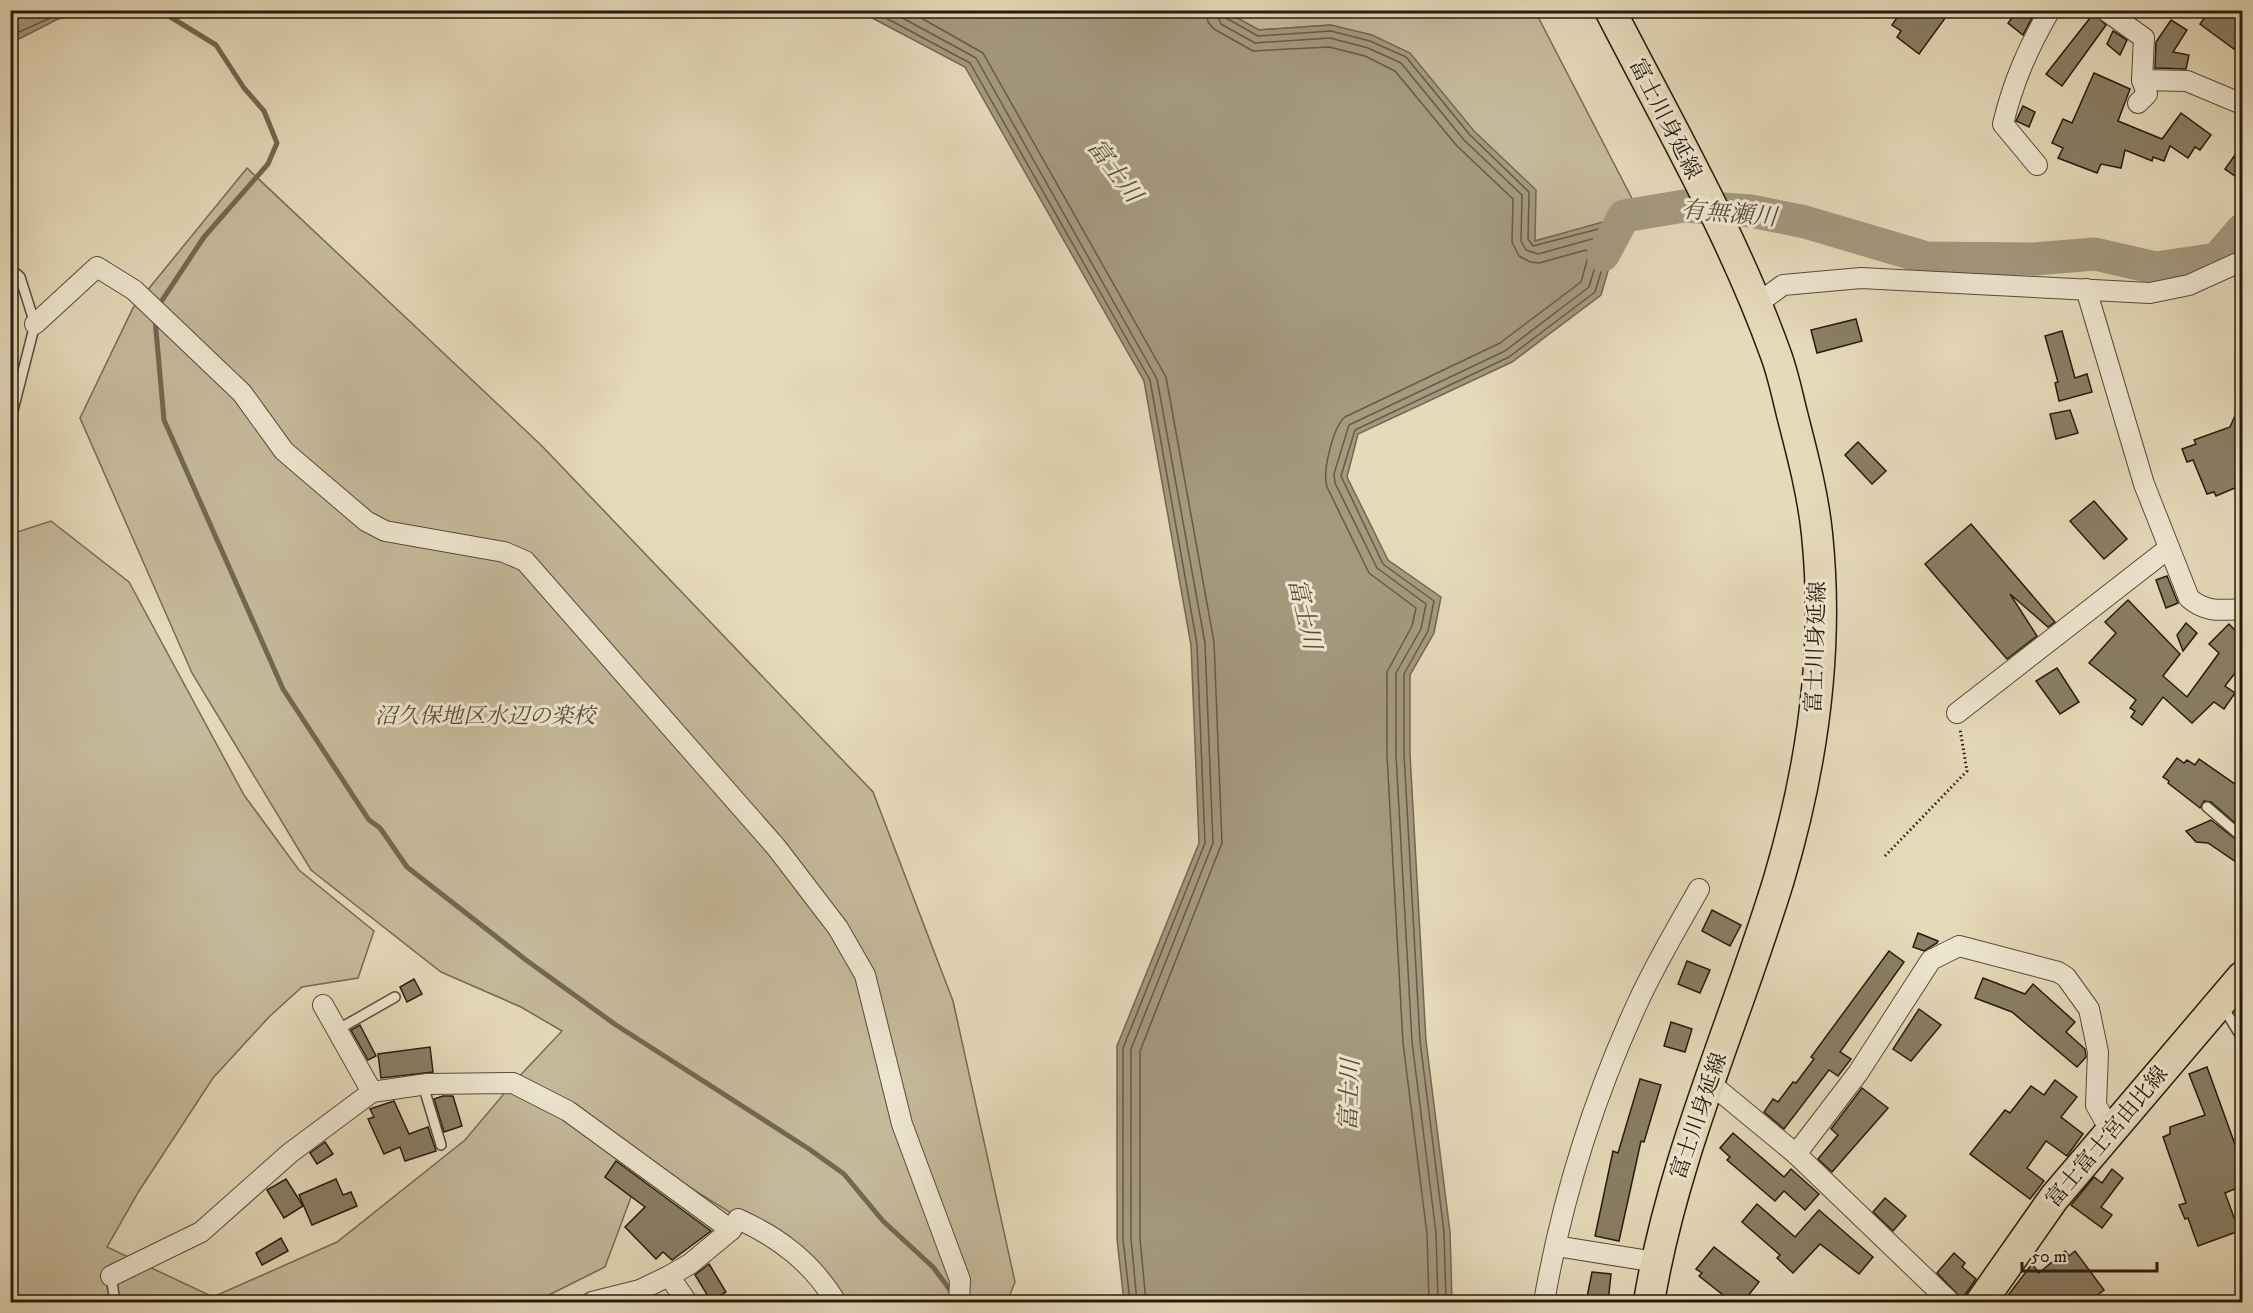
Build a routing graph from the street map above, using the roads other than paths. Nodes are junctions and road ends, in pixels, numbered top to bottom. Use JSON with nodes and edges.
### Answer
{"nodes":[{"id":1,"x":1610,"y":10,"type":"edge"},
{"id":2,"x":2050,"y":10,"type":"edge"},
{"id":3,"x":2105,"y":10,"type":"edge"},
{"id":4,"x":2142,"y":80,"type":"junction"},
{"id":5,"x":2138,"y":103,"type":"dead end"},
{"id":6,"x":2242,"y":104,"type":"edge"},
{"id":7,"x":2037,"y":165,"type":"dead end"},
{"id":8,"x":2242,"y":261,"type":"edge"},
{"id":9,"x":10,"y":267,"type":"edge"},
{"id":10,"x":2086,"y":289,"type":"junction"},
{"id":11,"x":1755,"y":300,"type":"junction"},
{"id":12,"x":35,"y":324,"type":"junction"},
{"id":13,"x":10,"y":422,"type":"edge"},
{"id":14,"x":2169,"y":548,"type":"junction"},
{"id":15,"x":2242,"y":609,"type":"edge"},
{"id":16,"x":1957,"y":713,"type":"road end"},
{"id":17,"x":2207,"y":807,"type":"dead end"},
{"id":18,"x":2242,"y":837,"type":"edge"},
{"id":19,"x":1699,"y":889,"type":"dead end"},
{"id":20,"x":2242,"y":977,"type":"edge"},
{"id":21,"x":395,"y":998,"type":"dead end"},
{"id":22,"x":2221,"y":1003,"type":"junction"},
{"id":23,"x":323,"y":1005,"type":"dead end"},
{"id":24,"x":337,"y":1030,"type":"junction"},
{"id":25,"x":2242,"y":1038,"type":"edge"},
{"id":26,"x":1710,"y":1083,"type":"junction"},
{"id":27,"x":423,"y":1085,"type":"junction"},
{"id":28,"x":372,"y":1092,"type":"junction"},
{"id":29,"x":2110,"y":1130,"type":"junction"},
{"id":30,"x":441,"y":1145,"type":"dead end"},
{"id":31,"x":1796,"y":1154,"type":"junction"},
{"id":32,"x":731,"y":1230,"type":"junction"},
{"id":33,"x":1556,"y":1246,"type":"junction"},
{"id":34,"x":1656,"y":1262,"type":"junction"},
{"id":35,"x":111,"y":1276,"type":"joint"},
{"id":36,"x":669,"y":1276,"type":"junction"},
{"id":37,"x":627,"y":1298,"type":"edge"},
{"id":38,"x":115,"y":1302,"type":"edge"},
{"id":39,"x":592,"y":1302,"type":"edge"},
{"id":40,"x":687,"y":1302,"type":"edge"},
{"id":41,"x":836,"y":1302,"type":"edge"},
{"id":42,"x":959,"y":1302,"type":"edge"},
{"id":43,"x":1544,"y":1302,"type":"edge"},
{"id":44,"x":1650,"y":1302,"type":"edge"},
{"id":45,"x":1950,"y":1302,"type":"edge"},
{"id":46,"x":1981,"y":1302,"type":"edge"}],
"edges":[{"from":1,"to":11,"type":"main road","name":"富士川身延線"},
{"from":2,"to":7,"type":"street"},
{"from":3,"to":4,"type":"street"},
{"from":4,"to":5,"type":"street"},
{"from":4,"to":6,"type":"street"},
{"from":8,"to":10,"type":"street"},
{"from":9,"to":12,"type":"lane"},
{"from":10,"to":11,"type":"street"},
{"from":10,"to":14,"type":"street"},
{"from":11,"to":26,"type":"main road","name":"富士川身延線"},
{"from":12,"to":13,"type":"lane"},
{"from":12,"to":42,"type":"street"},
{"from":14,"to":15,"type":"street"},
{"from":14,"to":16,"type":"street"},
{"from":17,"to":18,"type":"lane"},
{"from":19,"to":33,"type":"street"},
{"from":20,"to":22,"type":"main road","name":"富士富士宮由比線"},
{"from":21,"to":24,"type":"lane"},
{"from":22,"to":25,"type":"lane"},
{"from":22,"to":29,"type":"main road","name":"富士富士宮由比線"},
{"from":23,"to":24,"type":"street"},
{"from":24,"to":28,"type":"street"},
{"from":26,"to":31,"type":"street"},
{"from":26,"to":34,"type":"main road","name":"富士川身延線"},
{"from":27,"to":28,"type":"street"},
{"from":27,"to":30,"type":"lane"},
{"from":27,"to":32,"type":"street"},
{"from":28,"to":35,"type":"street"},
{"from":29,"to":31,"type":"street"},
{"from":29,"to":46,"type":"main road","name":"富士富士宮由比線"},
{"from":31,"to":45,"type":"street"},
{"from":32,"to":36,"type":"street"},
{"from":32,"to":41,"type":"street"},
{"from":33,"to":34,"type":"street"},
{"from":33,"to":43,"type":"street"},
{"from":34,"to":44,"type":"main road","name":"富士川身延線"},
{"from":35,"to":38,"type":"lane"},
{"from":36,"to":37,"type":"street"},
{"from":36,"to":40,"type":"street"},
{"from":37,"to":39,"type":"street"}]}
